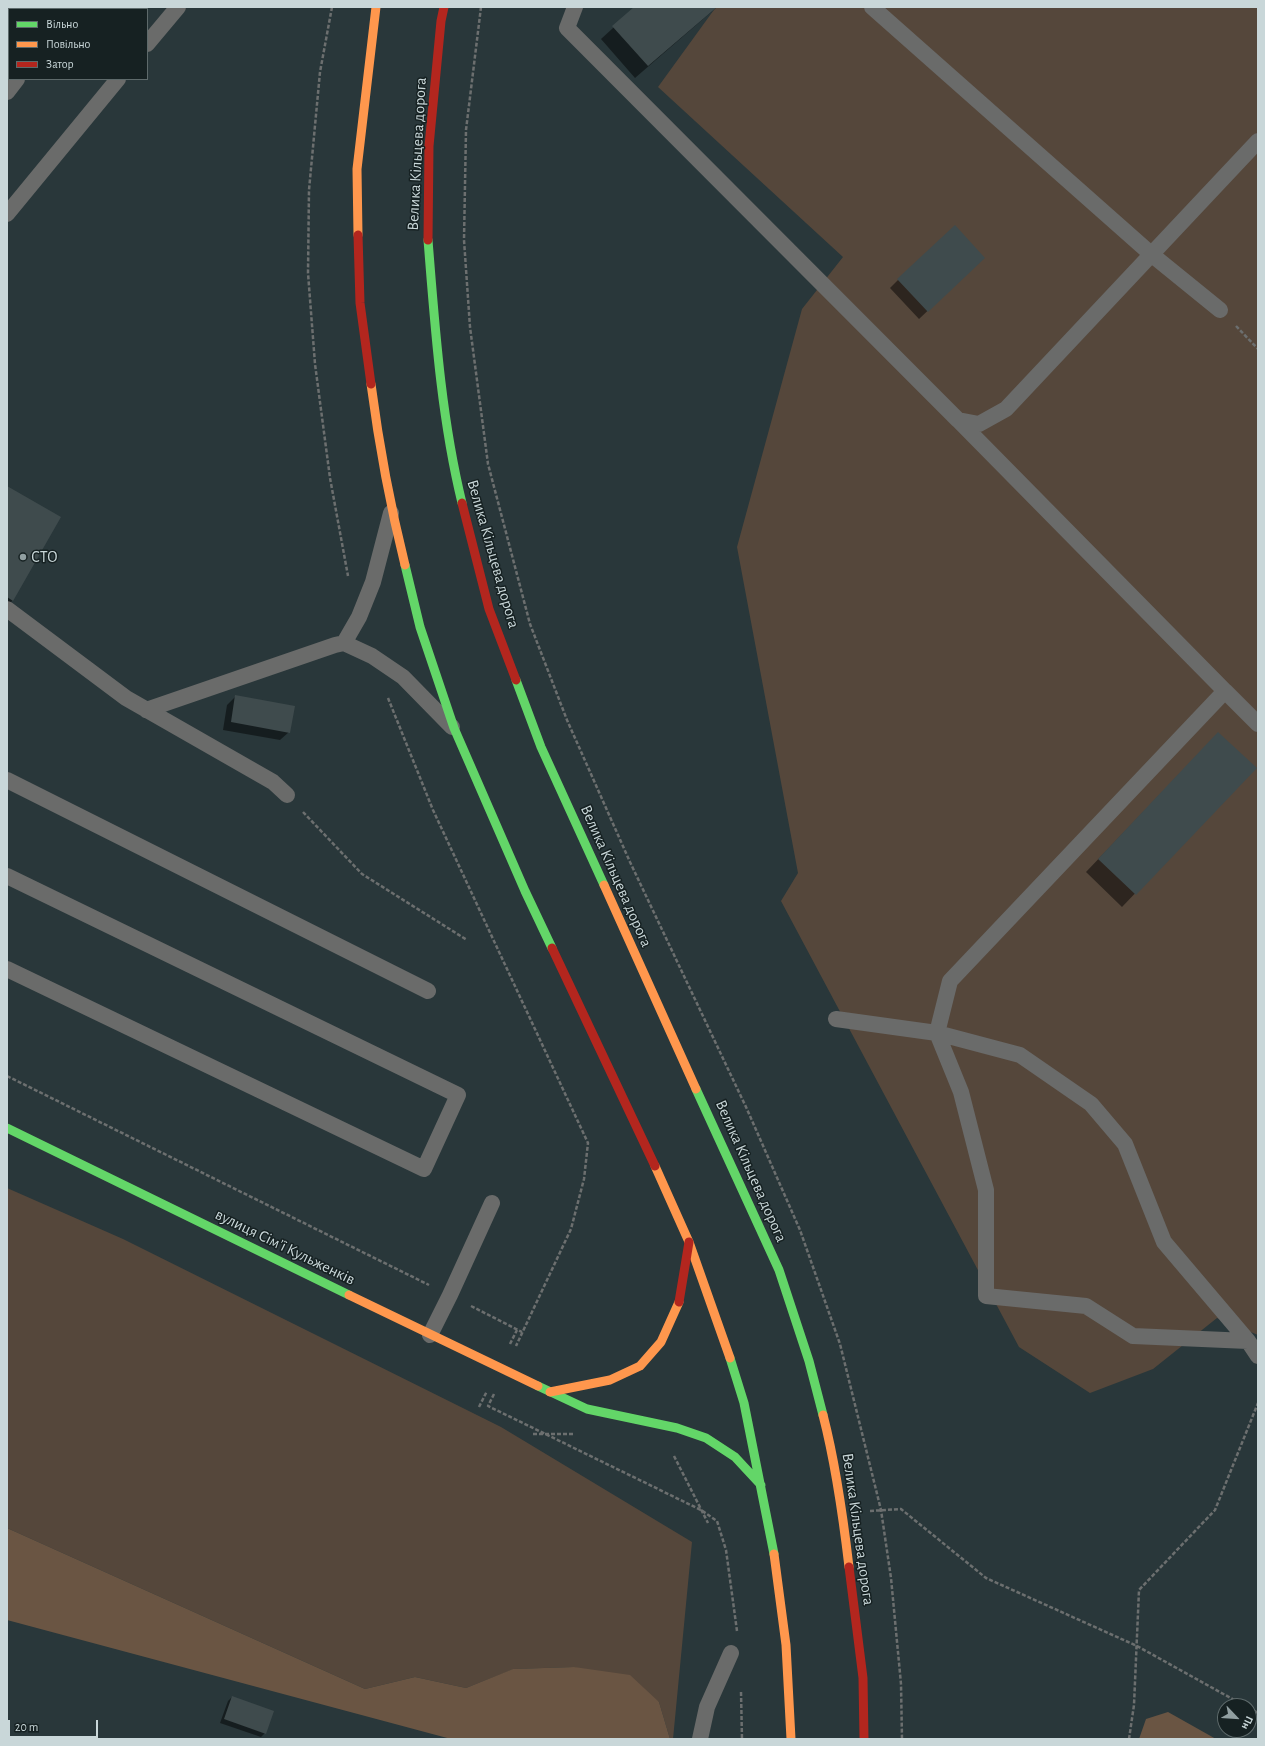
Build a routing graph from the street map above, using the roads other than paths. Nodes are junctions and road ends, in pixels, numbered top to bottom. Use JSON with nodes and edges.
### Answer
{"nodes":[{"id":1,"x":178,"y":7,"type":"edge"},
{"id":2,"x":376,"y":7,"type":"edge"},
{"id":3,"x":444,"y":7,"type":"edge"},
{"id":4,"x":575,"y":7,"type":"edge"},
{"id":5,"x":872,"y":7,"type":"edge"},
{"id":6,"x":148,"y":43,"type":"edge"},
{"id":7,"x":16,"y":80,"type":"edge"},
{"id":8,"x":117,"y":80,"type":"edge"},
{"id":9,"x":7,"y":92,"type":"edge"},
{"id":10,"x":1258,"y":141,"type":"edge"},
{"id":11,"x":7,"y":214,"type":"edge"},
{"id":12,"x":1151,"y":254,"type":"junction"},
{"id":13,"x":1220,"y":310,"type":"road end"},
{"id":14,"x":958,"y":420,"type":"junction"},
{"id":15,"x":391,"y":511,"type":"junction"},
{"id":16,"x":7,"y":609,"type":"edge"},
{"id":17,"x":344,"y":643,"type":"junction"},
{"id":18,"x":1225,"y":691,"type":"junction"},
{"id":19,"x":146,"y":710,"type":"junction"},
{"id":20,"x":1258,"y":724,"type":"edge"},
{"id":21,"x":454,"y":728,"type":"junction"},
{"id":22,"x":7,"y":780,"type":"edge"},
{"id":23,"x":287,"y":795,"type":"road end"},
{"id":24,"x":7,"y":876,"type":"edge"},
{"id":25,"x":7,"y":969,"type":"edge"},
{"id":26,"x":428,"y":991,"type":"dead end"},
{"id":27,"x":836,"y":1019,"type":"dead end"},
{"id":28,"x":937,"y":1033,"type":"junction"},
{"id":29,"x":7,"y":1128,"type":"edge"},
{"id":30,"x":492,"y":1203,"type":"dead end"},
{"id":31,"x":689,"y":1242,"type":"junction"},
{"id":32,"x":430,"y":1335,"type":"junction"},
{"id":33,"x":1248,"y":1341,"type":"junction"},
{"id":34,"x":1258,"y":1356,"type":"edge"},
{"id":35,"x":550,"y":1392,"type":"junction"},
{"id":36,"x":761,"y":1485,"type":"junction"},
{"id":37,"x":731,"y":1653,"type":"dead end"},
{"id":38,"x":700,"y":1739,"type":"edge"},
{"id":39,"x":791,"y":1739,"type":"edge"},
{"id":40,"x":864,"y":1739,"type":"edge"}],
"edges":[{"from":1,"to":6,"type":"lane"},
{"from":2,"to":15,"type":"main road"},
{"from":3,"to":40,"type":"main road","name":"Велика Кільцева дорога"},
{"from":4,"to":14,"type":"lane"},
{"from":5,"to":12,"type":"lane"},
{"from":7,"to":9,"type":"lane"},
{"from":8,"to":11,"type":"lane"},
{"from":10,"to":12,"type":"lane"},
{"from":12,"to":13,"type":"lane"},
{"from":12,"to":14,"type":"lane"},
{"from":14,"to":18,"type":"lane"},
{"from":15,"to":17,"type":"lane"},
{"from":15,"to":21,"type":"main road"},
{"from":16,"to":19,"type":"lane"},
{"from":17,"to":19,"type":"lane"},
{"from":17,"to":21,"type":"lane"},
{"from":18,"to":20,"type":"lane"},
{"from":18,"to":28,"type":"lane"},
{"from":19,"to":23,"type":"lane"},
{"from":21,"to":31,"type":"main road"},
{"from":22,"to":26,"type":"lane"},
{"from":24,"to":25,"type":"lane"},
{"from":27,"to":28,"type":"lane"},
{"from":28,"to":33,"type":"lane"},
{"from":28,"to":33,"type":"lane"},
{"from":29,"to":32,"type":"main road","name":"вулиця Сімʼї Кульженків"},
{"from":30,"to":32,"type":"lane"},
{"from":31,"to":35,"type":"main road"},
{"from":31,"to":36,"type":"main road"},
{"from":32,"to":35,"type":"main road","name":"вулиця Сімʼї Кульженків"},
{"from":33,"to":34,"type":"lane"},
{"from":35,"to":36,"type":"main road","name":"вулиця Сімʼї Кульженків"},
{"from":36,"to":39,"type":"main road"},
{"from":37,"to":38,"type":"lane"}]}
